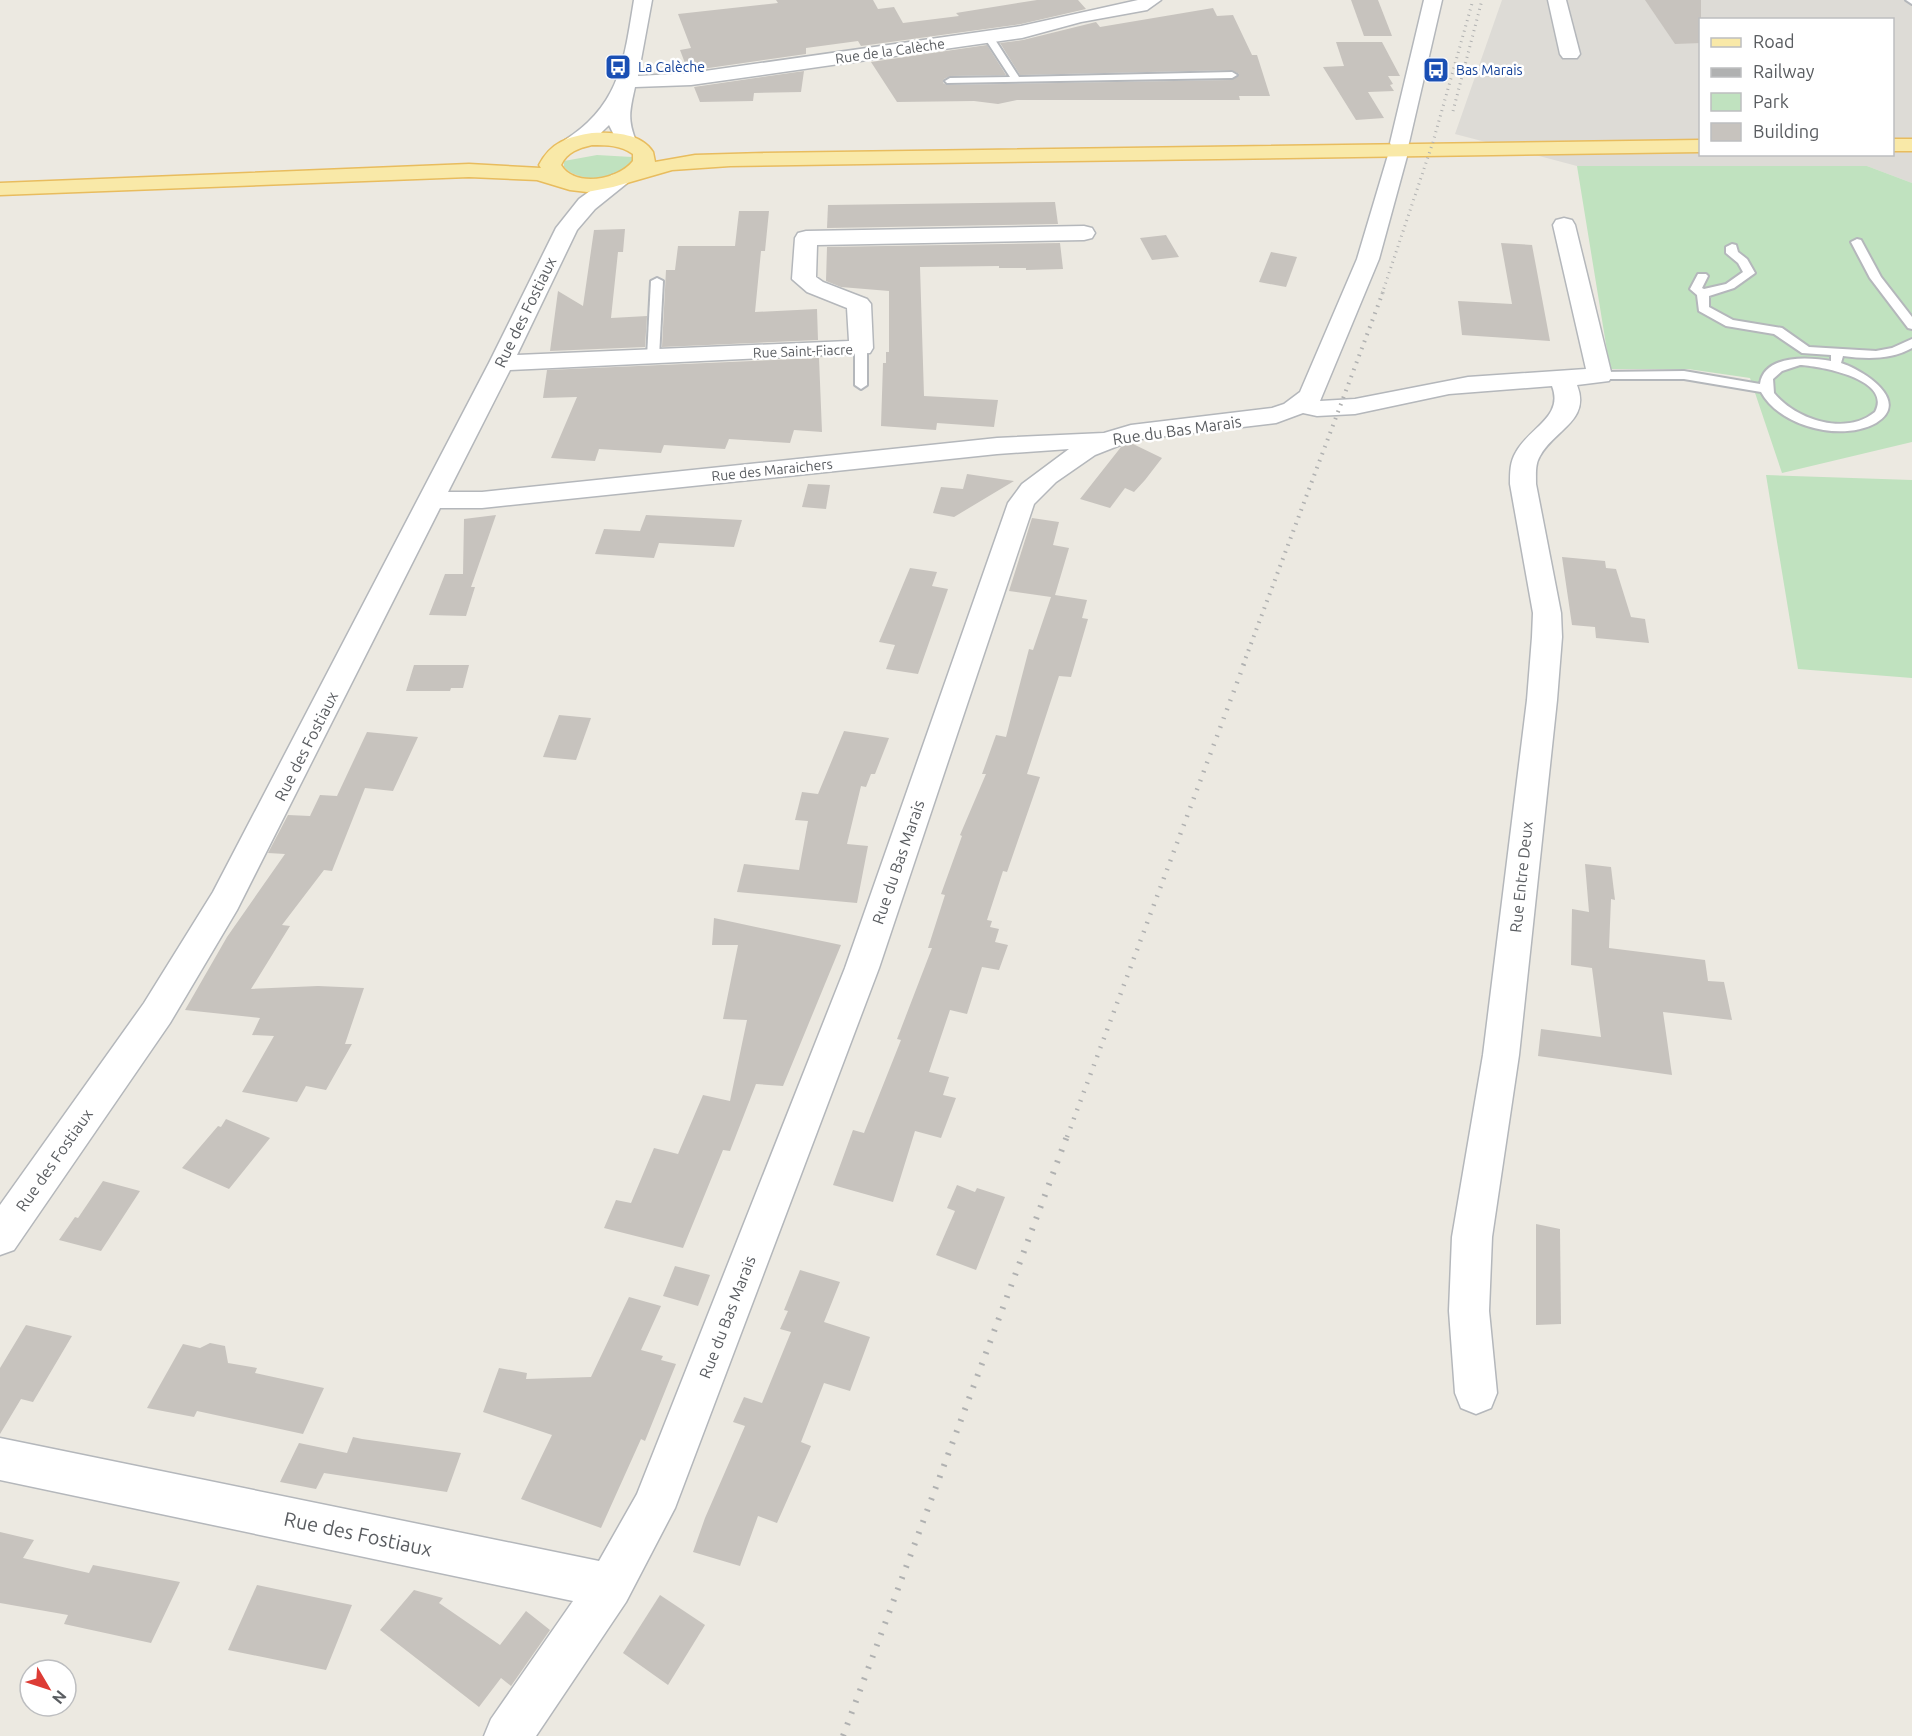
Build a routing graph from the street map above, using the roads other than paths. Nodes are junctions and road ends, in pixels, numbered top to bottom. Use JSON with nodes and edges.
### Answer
{"nodes":[{"id":1,"x":643,"y":0,"type":"edge"},
{"id":2,"x":1152,"y":0,"type":"edge"},
{"id":3,"x":1433,"y":0,"type":"edge"},
{"id":4,"x":1557,"y":0,"type":"edge"},
{"id":5,"x":989,"y":37,"type":"junction"},
{"id":6,"x":1570,"y":54,"type":"dead end"},
{"id":7,"x":1232,"y":75,"type":"dead end"},
{"id":8,"x":1016,"y":79,"type":"junction"},
{"id":9,"x":950,"y":81,"type":"dead end"},
{"id":10,"x":624,"y":87,"type":"junction"},
{"id":11,"x":1894,"y":138,"type":"edge"},
{"id":12,"x":1912,"y":138,"type":"edge"},
{"id":13,"x":1699,"y":139,"type":"edge"},
{"id":14,"x":632,"y":144,"type":"junction"},
{"id":15,"x":1894,"y":145,"type":"edge"},
{"id":16,"x":1912,"y":145,"type":"edge"},
{"id":17,"x":568,"y":146,"type":"junction"},
{"id":18,"x":1400,"y":146,"type":"junction"},
{"id":19,"x":1699,"y":146,"type":"edge"},
{"id":20,"x":266,"y":177,"type":"junction"},
{"id":21,"x":628,"y":177,"type":"junction"},
{"id":22,"x":561,"y":178,"type":"junction"},
{"id":23,"x":0,"y":189,"type":"edge"},
{"id":24,"x":1564,"y":225,"type":"dead end"},
{"id":25,"x":567,"y":228,"type":"junction"},
{"id":26,"x":1084,"y":233,"type":"dead end"},
{"id":27,"x":1857,"y":242,"type":"dead end"},
{"id":28,"x":1732,"y":247,"type":"dead end"},
{"id":29,"x":1702,"y":276,"type":"dead end"},
{"id":30,"x":657,"y":281,"type":"dead end"},
{"id":31,"x":1702,"y":294,"type":"junction"},
{"id":32,"x":1912,"y":325,"type":"edge"},
{"id":33,"x":1912,"y":343,"type":"edge"},
{"id":34,"x":861,"y":348,"type":"junction"},
{"id":35,"x":653,"y":357,"type":"junction"},
{"id":36,"x":1837,"y":359,"type":"junction"},
{"id":37,"x":501,"y":363,"type":"junction"},
{"id":38,"x":1600,"y":376,"type":"junction"},
{"id":39,"x":1562,"y":379,"type":"junction"},
{"id":40,"x":861,"y":385,"type":"dead end"},
{"id":41,"x":1767,"y":389,"type":"junction"},
{"id":42,"x":1300,"y":405,"type":"junction"},
{"id":43,"x":1113,"y":437,"type":"junction"},
{"id":44,"x":431,"y":500,"type":"junction"},
{"id":45,"x":0,"y":1237,"type":"edge"},
{"id":46,"x":1476,"y":1393,"type":"dead end"},
{"id":47,"x":0,"y":1459,"type":"edge"},
{"id":48,"x":610,"y":1586,"type":"junction"},
{"id":49,"x":508,"y":1736,"type":"edge"}],
"edges":[{"from":1,"to":10,"type":"street"},
{"from":2,"to":5,"type":"street","name":"Rue de la Calèche"},
{"from":3,"to":18,"type":"street"},
{"from":4,"to":6,"type":"street"},
{"from":5,"to":8,"type":"lane"},
{"from":5,"to":10,"type":"street","name":"Rue de la Calèche"},
{"from":7,"to":8,"type":"lane"},
{"from":8,"to":9,"type":"lane"},
{"from":10,"to":14,"type":"street"},
{"from":10,"to":17,"type":"street"},
{"from":11,"to":12,"type":"main road"},
{"from":13,"to":18,"type":"main road"},
{"from":14,"to":17,"type":"main road"},
{"from":14,"to":18,"type":"main road"},
{"from":14,"to":21,"type":"main road"},
{"from":15,"to":16,"type":"main road"},
{"from":17,"to":20,"type":"main road"},
{"from":17,"to":22,"type":"main road"},
{"from":18,"to":19,"type":"main road"},
{"from":18,"to":21,"type":"main road"},
{"from":18,"to":42,"type":"street"},
{"from":20,"to":22,"type":"main road"},
{"from":20,"to":23,"type":"main road"},
{"from":21,"to":22,"type":"main road"},
{"from":21,"to":25,"type":"street","name":"Rue des Fostiaux"},
{"from":22,"to":25,"type":"street","name":"Rue des Fostiaux"},
{"from":24,"to":38,"type":"street"},
{"from":25,"to":37,"type":"street","name":"Rue des Fostiaux"},
{"from":26,"to":34,"type":"street","name":"Rue Saint-Fiacre"},
{"from":27,"to":32,"type":"lane"},
{"from":28,"to":31,"type":"lane"},
{"from":29,"to":31,"type":"lane"},
{"from":30,"to":35,"type":"lane"},
{"from":31,"to":36,"type":"lane"},
{"from":33,"to":36,"type":"lane"},
{"from":34,"to":35,"type":"street","name":"Rue Saint-Fiacre"},
{"from":34,"to":40,"type":"lane"},
{"from":35,"to":37,"type":"street","name":"Rue Saint-Fiacre"},
{"from":36,"to":41,"type":"lane"},
{"from":36,"to":41,"type":"lane"},
{"from":37,"to":44,"type":"street","name":"Rue des Fostiaux"},
{"from":38,"to":39,"type":"street"},
{"from":38,"to":41,"type":"lane"},
{"from":39,"to":42,"type":"street"},
{"from":39,"to":46,"type":"street","name":"Rue Entre Deux"},
{"from":42,"to":43,"type":"street","name":"Rue du Bas Marais"},
{"from":43,"to":44,"type":"street","name":"Rue des Maraichers"},
{"from":43,"to":48,"type":"street","name":"Rue du Bas Marais"},
{"from":44,"to":45,"type":"street","name":"Rue des Fostiaux"},
{"from":47,"to":48,"type":"street","name":"Rue des Fostiaux"},
{"from":48,"to":49,"type":"street","name":"Rue du Bas Marais"}]}
